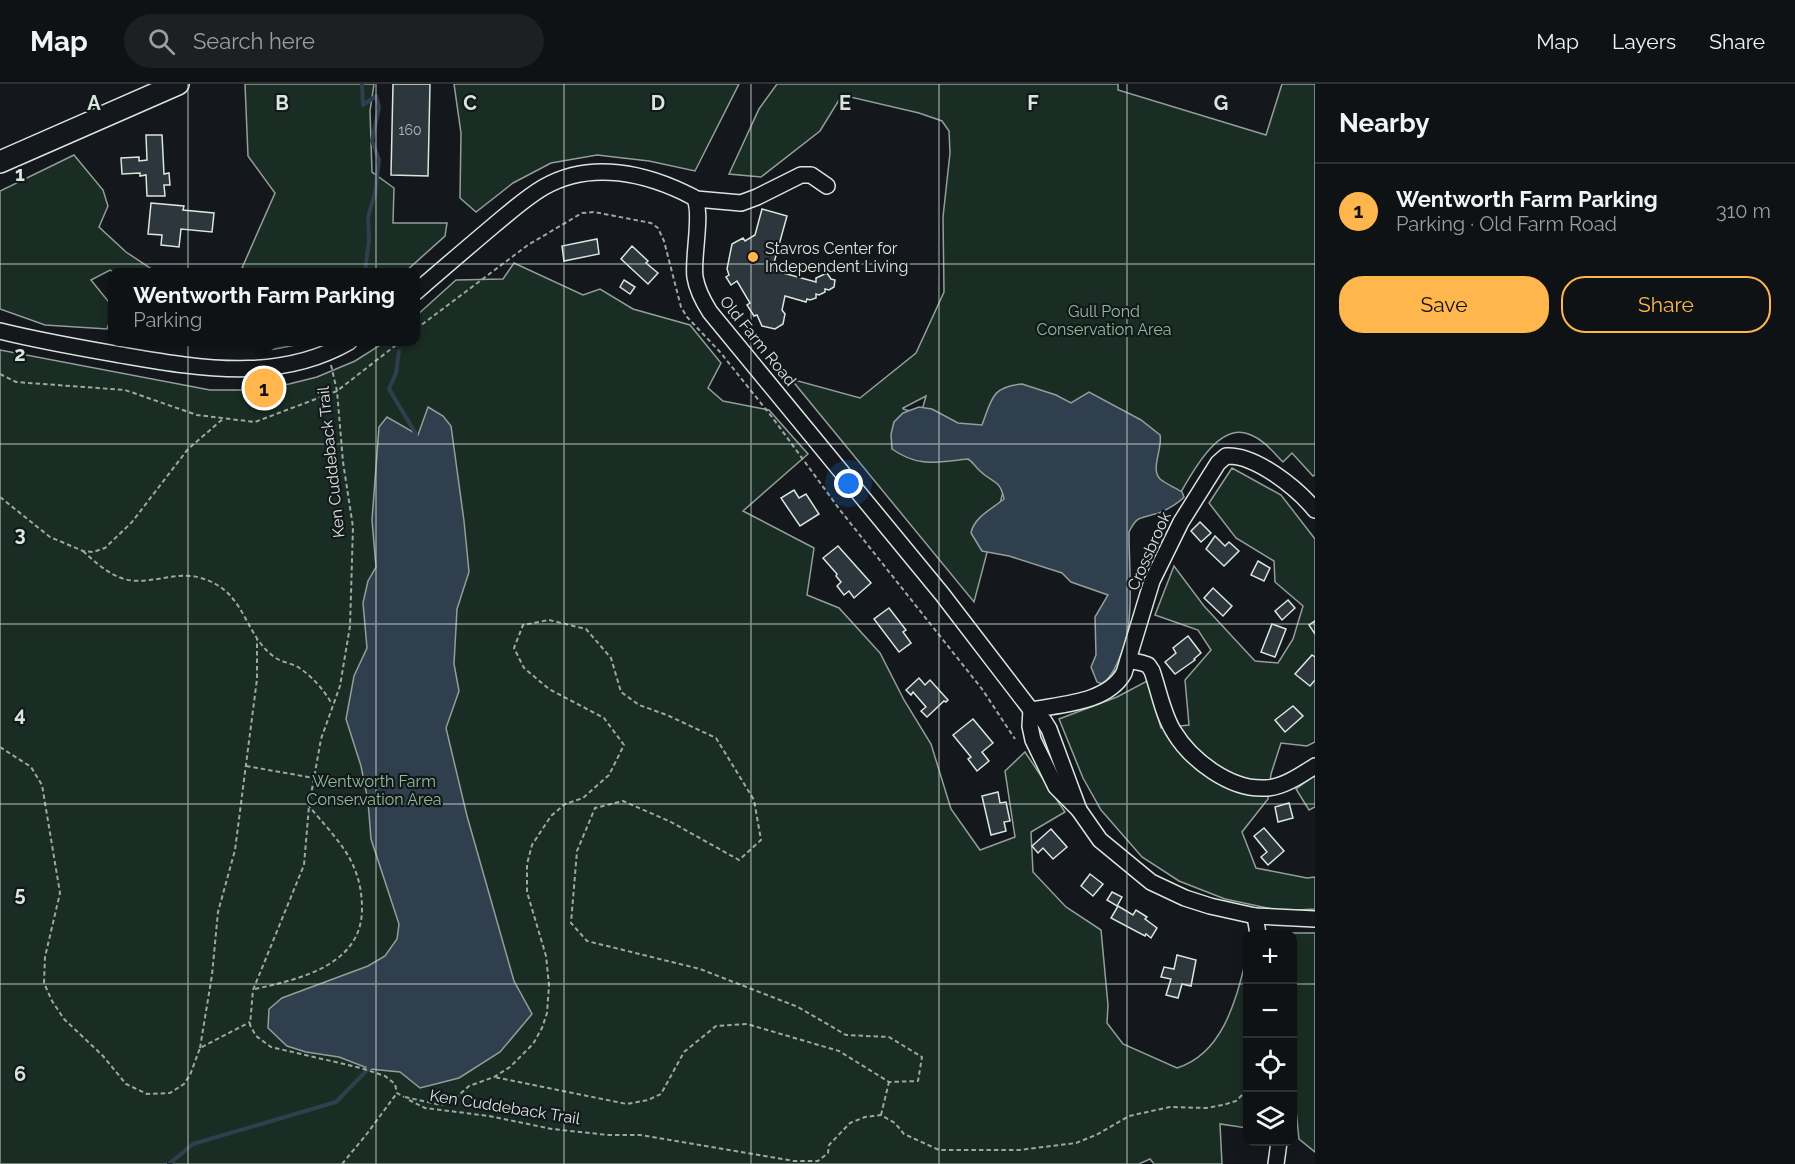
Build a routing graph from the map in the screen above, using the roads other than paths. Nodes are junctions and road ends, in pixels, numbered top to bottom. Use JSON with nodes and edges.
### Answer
{"nodes":[{"id":1,"x":178,"y":84,"type":"edge"},
{"id":2,"x":0,"y":162,"type":"edge"},
{"id":3,"x":826,"y":186,"type":"dead end"},
{"id":4,"x":696,"y":199,"type":"junction"},
{"id":5,"x":420,"y":289,"type":"edge"},
{"id":6,"x":0,"y":331,"type":"edge"},
{"id":7,"x":341,"y":346,"type":"edge"},
{"id":8,"x":1315,"y":510,"type":"edge"},
{"id":9,"x":1128,"y":660,"type":"junction"},
{"id":10,"x":1031,"y":710,"type":"junction"},
{"id":11,"x":1315,"y":766,"type":"edge"},
{"id":12,"x":1255,"y":916,"type":"junction"},
{"id":13,"x":1315,"y":919,"type":"edge"},
{"id":14,"x":1257,"y":930,"type":"edge"},
{"id":15,"x":1278,"y":1146,"type":"edge"},
{"id":16,"x":1276,"y":1164,"type":"edge"}],
"edges":[{"from":1,"to":2,"type":"highway"},
{"from":3,"to":4,"type":"street"},
{"from":4,"to":5,"type":"street"},
{"from":4,"to":10,"type":"street","name":"Old Farm Road"},
{"from":6,"to":7,"type":"street"},
{"from":8,"to":9,"type":"street","name":"Crossbrook"},
{"from":9,"to":10,"type":"street","name":"Crossbrook"},
{"from":9,"to":11,"type":"street"},
{"from":10,"to":12,"type":"street","name":"Old Farm Road"},
{"from":12,"to":13,"type":"street","name":"Old Farm Road"},
{"from":12,"to":14,"type":"street"},
{"from":15,"to":16,"type":"street"}]}
